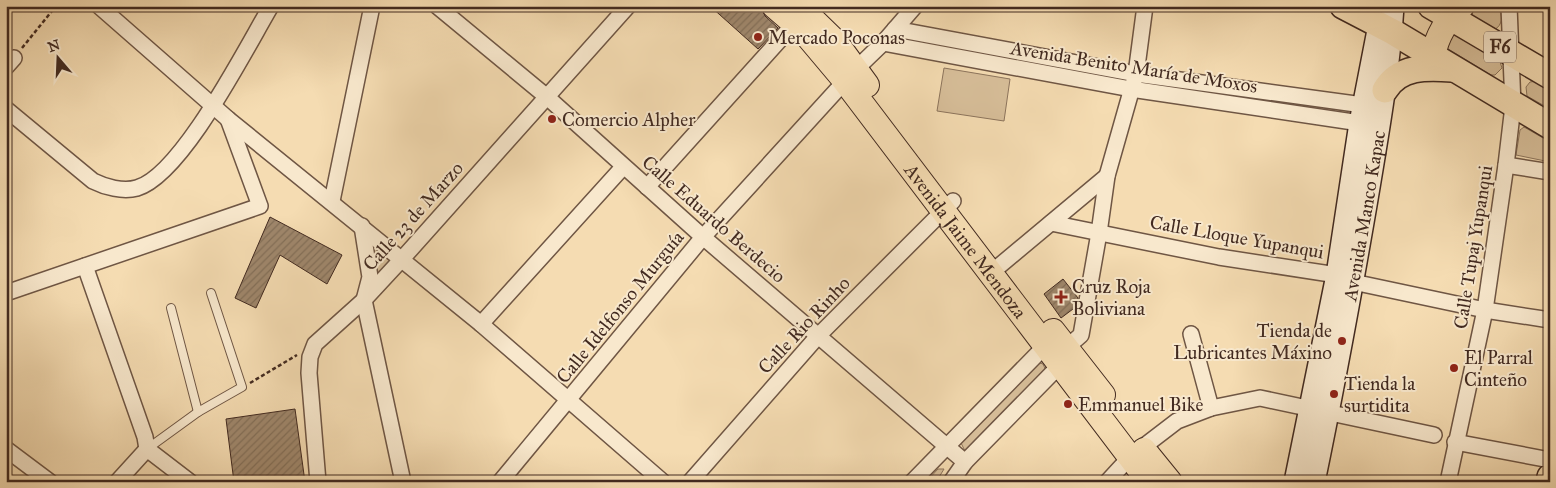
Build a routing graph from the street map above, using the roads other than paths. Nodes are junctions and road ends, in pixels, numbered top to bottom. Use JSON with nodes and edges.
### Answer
{"nodes":[{"id":1,"x":99,"y":6,"type":"edge"},
{"id":2,"x":271,"y":6,"type":"edge"},
{"id":3,"x":372,"y":6,"type":"edge"},
{"id":4,"x":437,"y":6,"type":"edge"},
{"id":5,"x":628,"y":6,"type":"edge"},
{"id":6,"x":774,"y":6,"type":"edge"},
{"id":7,"x":915,"y":6,"type":"edge"},
{"id":8,"x":1145,"y":6,"type":"edge"},
{"id":9,"x":1343,"y":6,"type":"edge"},
{"id":10,"x":1509,"y":6,"type":"edge"},
{"id":11,"x":1448,"y":10,"type":"edge"},
{"id":12,"x":796,"y":15,"type":"edge"},
{"id":13,"x":1388,"y":21,"type":"edge"},
{"id":14,"x":895,"y":29,"type":"junction"},
{"id":15,"x":883,"y":43,"type":"junction"},
{"id":16,"x":1512,"y":55,"type":"junction"},
{"id":17,"x":1433,"y":56,"type":"junction"},
{"id":18,"x":1455,"y":69,"type":"junction"},
{"id":19,"x":1136,"y":74,"type":"junction"},
{"id":20,"x":851,"y":76,"type":"junction"},
{"id":21,"x":1550,"y":76,"type":"edge"},
{"id":22,"x":1131,"y":89,"type":"junction"},
{"id":23,"x":547,"y":97,"type":"junction"},
{"id":24,"x":213,"y":106,"type":"junction"},
{"id":25,"x":1513,"y":106,"type":"junction"},
{"id":26,"x":6,"y":109,"type":"edge"},
{"id":27,"x":1373,"y":112,"type":"junction"},
{"id":28,"x":228,"y":119,"type":"junction"},
{"id":29,"x":1550,"y":126,"type":"edge"},
{"id":30,"x":1506,"y":165,"type":"junction"},
{"id":31,"x":623,"y":167,"type":"junction"},
{"id":32,"x":1550,"y":172,"type":"edge"},
{"id":33,"x":1107,"y":176,"type":"junction"},
{"id":34,"x":647,"y":187,"type":"junction"},
{"id":35,"x":332,"y":201,"type":"junction"},
{"id":36,"x":948,"y":205,"type":"junction"},
{"id":37,"x":1051,"y":223,"type":"junction"},
{"id":38,"x":362,"y":226,"type":"junction"},
{"id":39,"x":1099,"y":233,"type":"junction"},
{"id":40,"x":703,"y":237,"type":"junction"},
{"id":41,"x":402,"y":260,"type":"junction"},
{"id":42,"x":85,"y":266,"type":"junction"},
{"id":43,"x":997,"y":268,"type":"junction"},
{"id":44,"x":1345,"y":278,"type":"junction"},
{"id":45,"x":6,"y":293,"type":"edge"},
{"id":46,"x":211,"y":293,"type":"dead end"},
{"id":47,"x":364,"y":300,"type":"junction"},
{"id":48,"x":171,"y":308,"type":"dead end"},
{"id":49,"x":1485,"y":310,"type":"junction"},
{"id":50,"x":1550,"y":320,"type":"edge"},
{"id":51,"x":481,"y":324,"type":"junction"},
{"id":52,"x":1191,"y":334,"type":"dead end"},
{"id":53,"x":818,"y":336,"type":"junction"},
{"id":54,"x":1060,"y":350,"type":"junction"},
{"id":55,"x":568,"y":401,"type":"junction"},
{"id":56,"x":1211,"y":408,"type":"junction"},
{"id":57,"x":1320,"y":410,"type":"junction"},
{"id":58,"x":198,"y":412,"type":"junction"},
{"id":59,"x":1434,"y":435,"type":"dead end"},
{"id":60,"x":1455,"y":442,"type":"junction"},
{"id":61,"x":946,"y":445,"type":"junction"},
{"id":62,"x":6,"y":449,"type":"edge"},
{"id":63,"x":148,"y":450,"type":"junction"},
{"id":64,"x":1136,"y":452,"type":"junction"},
{"id":65,"x":1550,"y":460,"type":"edge"},
{"id":66,"x":965,"y":462,"type":"junction"},
{"id":67,"x":1550,"y":476,"type":"edge"},
{"id":68,"x":698,"y":479,"type":"edge"},
{"id":69,"x":50,"y":482,"type":"edge"},
{"id":70,"x":117,"y":482,"type":"edge"},
{"id":71,"x":190,"y":482,"type":"edge"},
{"id":72,"x":318,"y":482,"type":"edge"},
{"id":73,"x":403,"y":482,"type":"edge"},
{"id":74,"x":500,"y":482,"type":"edge"},
{"id":75,"x":662,"y":482,"type":"edge"},
{"id":76,"x":912,"y":482,"type":"edge"},
{"id":77,"x":951,"y":482,"type":"edge"},
{"id":78,"x":1107,"y":482,"type":"edge"},
{"id":79,"x":1149,"y":482,"type":"edge"},
{"id":80,"x":1170,"y":482,"type":"edge"},
{"id":81,"x":1296,"y":482,"type":"edge"},
{"id":82,"x":1314,"y":482,"type":"edge"},
{"id":83,"x":1448,"y":482,"type":"edge"},
{"id":84,"x":1549,"y":482,"type":"edge"}],
"edges":[{"from":1,"to":24,"type":"street"},
{"from":2,"to":24,"type":"street"},
{"from":3,"to":35,"type":"street"},
{"from":4,"to":23,"type":"street","name":"Calle Eduardo Berdecio"},
{"from":5,"to":23,"type":"street","name":"Calle 23 de Marzo"},
{"from":6,"to":12,"type":"main road","name":"Avenida Jaime Mendoza"},
{"from":7,"to":14,"type":"street","name":"Calle Idelfonso Murguía"},
{"from":8,"to":19,"type":"street"},
{"from":9,"to":13,"type":"highway","number":"F6"},
{"from":10,"to":16,"type":"street","name":"Calle Tupaj Yupanqui"},
{"from":11,"to":16,"type":"highway","number":"F6"},
{"from":11,"to":17,"type":"main road"},
{"from":12,"to":20,"type":"main road","name":"Avenida Jaime Mendoza"},
{"from":12,"to":34,"type":"street"},
{"from":13,"to":17,"type":"highway","number":"F6"},
{"from":13,"to":27,"type":"main road","name":"Avenida Manco Kapac"},
{"from":14,"to":15,"type":"street","name":"Calle Idelfonso Murguía"},
{"from":14,"to":19,"type":"street","name":"Avenida Benito María de Moxos"},
{"from":15,"to":20,"type":"street","name":"Calle Idelfonso Murguía"},
{"from":15,"to":22,"type":"street","name":"Avenida Benito María de Moxos"},
{"from":16,"to":21,"type":"highway","number":"F6"},
{"from":16,"to":25,"type":"street","name":"Calle Tupaj Yupanqui"},
{"from":17,"to":18,"type":"highway","number":"F6"},
{"from":18,"to":25,"type":"highway","number":"F6"},
{"from":18,"to":27,"type":"highway"},
{"from":19,"to":22,"type":"street"},
{"from":19,"to":27,"type":"street","name":"Avenida Benito María de Moxos"},
{"from":20,"to":36,"type":"main road","name":"Avenida Jaime Mendoza"},
{"from":20,"to":40,"type":"street","name":"Calle Idelfonso Murguía"},
{"from":22,"to":27,"type":"street","name":"Avenida Benito María de Moxos"},
{"from":22,"to":33,"type":"street"},
{"from":23,"to":31,"type":"street","name":"Calle Eduardo Berdecio"},
{"from":23,"to":41,"type":"street","name":"Calle 23 de Marzo"},
{"from":24,"to":26,"type":"street"},
{"from":24,"to":28,"type":"street"},
{"from":25,"to":29,"type":"highway","number":"F6"},
{"from":25,"to":30,"type":"street","name":"Calle Tupaj Yupanqui"},
{"from":27,"to":44,"type":"main road","name":"Avenida Manco Kapac"},
{"from":28,"to":35,"type":"street"},
{"from":28,"to":42,"type":"street"},
{"from":30,"to":32,"type":"street"},
{"from":30,"to":49,"type":"street","name":"Calle Tupaj Yupanqui"},
{"from":31,"to":34,"type":"street","name":"Calle Eduardo Berdecio"},
{"from":31,"to":51,"type":"street"},
{"from":33,"to":37,"type":"street"},
{"from":33,"to":39,"type":"street"},
{"from":34,"to":40,"type":"street","name":"Calle Eduardo Berdecio"},
{"from":35,"to":38,"type":"street"},
{"from":36,"to":43,"type":"main road","name":"Avenida Jaime Mendoza"},
{"from":36,"to":53,"type":"street","name":"Calle Rio Rinho"},
{"from":37,"to":39,"type":"street","name":"Calle Lloque Yupanqui"},
{"from":37,"to":43,"type":"street"},
{"from":38,"to":41,"type":"street"},
{"from":38,"to":47,"type":"street"},
{"from":39,"to":44,"type":"street","name":"Calle Lloque Yupanqui"},
{"from":39,"to":54,"type":"street"},
{"from":40,"to":53,"type":"street","name":"Calle Eduardo Berdecio"},
{"from":40,"to":55,"type":"street","name":"Calle Idelfonso Murguía"},
{"from":41,"to":47,"type":"street","name":"Calle 23 de Marzo"},
{"from":41,"to":51,"type":"street"},
{"from":42,"to":45,"type":"street"},
{"from":42,"to":63,"type":"street"},
{"from":43,"to":54,"type":"main road","name":"Avenida Jaime Mendoza"},
{"from":44,"to":49,"type":"street","name":"Calle Lloque Yupanqui"},
{"from":44,"to":57,"type":"main road","name":"Avenida Manco Kapac"},
{"from":46,"to":58,"type":"lane"},
{"from":47,"to":72,"type":"street","name":"Calle 23 de Marzo"},
{"from":47,"to":73,"type":"street"},
{"from":48,"to":58,"type":"lane"},
{"from":49,"to":50,"type":"street","name":"Calle Lloque Yupanqui"},
{"from":49,"to":60,"type":"street","name":"Calle Tupaj Yupanqui"},
{"from":51,"to":55,"type":"street"},
{"from":52,"to":56,"type":"street"},
{"from":53,"to":61,"type":"street","name":"Calle Eduardo Berdecio"},
{"from":53,"to":68,"type":"street","name":"Calle Rio Rinho"},
{"from":54,"to":61,"type":"street"},
{"from":54,"to":64,"type":"main road","name":"Avenida Jaime Mendoza"},
{"from":54,"to":66,"type":"street"},
{"from":55,"to":74,"type":"street","name":"Calle Idelfonso Murguía"},
{"from":55,"to":75,"type":"street"},
{"from":56,"to":57,"type":"street"},
{"from":56,"to":64,"type":"street"},
{"from":57,"to":59,"type":"street"},
{"from":57,"to":81,"type":"main road","name":"Avenida Manco Kapac"},
{"from":57,"to":82,"type":"main road","name":"Avenida Manco Kapac"},
{"from":58,"to":63,"type":"lane"},
{"from":60,"to":65,"type":"street"},
{"from":60,"to":83,"type":"street","name":"Calle Tupaj Yupanqui"},
{"from":61,"to":66,"type":"street","name":"Calle Eduardo Berdecio"},
{"from":61,"to":76,"type":"street"},
{"from":62,"to":69,"type":"street"},
{"from":63,"to":70,"type":"street"},
{"from":63,"to":71,"type":"street"},
{"from":64,"to":78,"type":"street"},
{"from":64,"to":79,"type":"main road","name":"Avenida Jaime Mendoza"},
{"from":64,"to":80,"type":"main road","name":"Avenida Jaime Mendoza"},
{"from":66,"to":77,"type":"street"},
{"from":67,"to":84,"type":"highway"}]}
